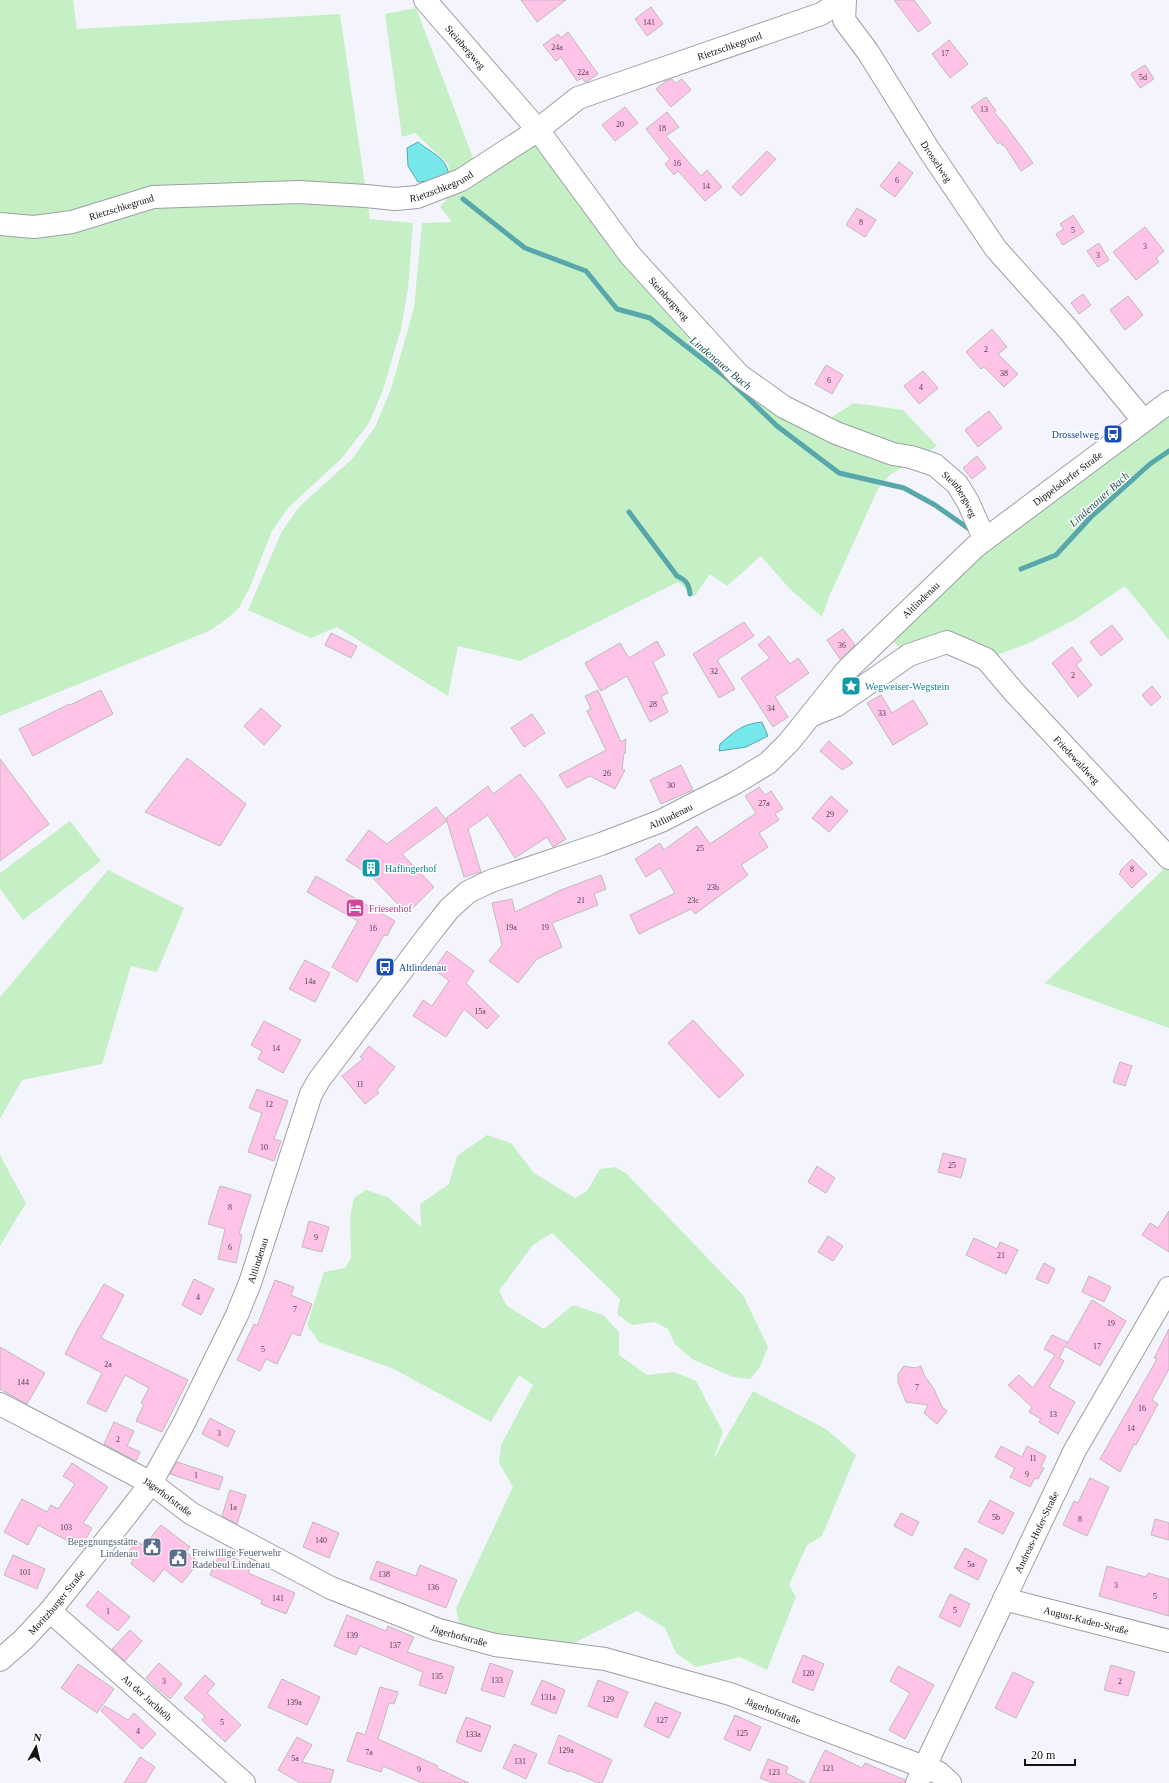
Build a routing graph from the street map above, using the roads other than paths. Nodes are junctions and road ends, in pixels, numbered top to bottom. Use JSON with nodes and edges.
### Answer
{"nodes":[{"id":1,"x":425,"y":0,"type":"edge"},
{"id":2,"x":844,"y":0,"type":"edge"},
{"id":3,"x":538,"y":130,"type":"junction"},
{"id":4,"x":0,"y":224,"type":"edge"},
{"id":5,"x":1169,"y":402,"type":"edge"},
{"id":6,"x":1144,"y":420,"type":"junction"},
{"id":7,"x":984,"y":538,"type":"junction"},
{"id":8,"x":809,"y":716,"type":"junction"},
{"id":9,"x":1169,"y":858,"type":"edge"},
{"id":10,"x":1169,"y":1288,"type":"edge"},
{"id":11,"x":0,"y":1404,"type":"edge"},
{"id":12,"x":151,"y":1483,"type":"junction"},
{"id":13,"x":1004,"y":1599,"type":"junction"},
{"id":14,"x":50,"y":1611,"type":"junction"},
{"id":15,"x":1169,"y":1641,"type":"edge"},
{"id":16,"x":0,"y":1660,"type":"edge"},
{"id":17,"x":921,"y":1775,"type":"edge"},
{"id":18,"x":244,"y":1783,"type":"edge"},
{"id":19,"x":950,"y":1783,"type":"edge"}],
"edges":[{"from":1,"to":3,"type":"street","name":"Steinbergweg"},
{"from":2,"to":3,"type":"street","name":"Rietzschkegrund"},
{"from":2,"to":6,"type":"street","name":"Drosselweg"},
{"from":3,"to":4,"type":"street","name":"Rietzschkegrund"},
{"from":3,"to":7,"type":"street","name":"Steinbergweg"},
{"from":5,"to":6,"type":"street","name":"Dippelsdorfer Straße"},
{"from":6,"to":7,"type":"street","name":"Dippelsdorfer Straße"},
{"from":7,"to":8,"type":"street","name":"Altlindenau"},
{"from":8,"to":9,"type":"street","name":"Friedewaldweg"},
{"from":8,"to":12,"type":"street","name":"Altlindenau"},
{"from":10,"to":13,"type":"street","name":"Andreas-Hofer-Straße"},
{"from":11,"to":12,"type":"street","name":"Jägerhofstraße"},
{"from":12,"to":14,"type":"street","name":"Moritzburger Straße"},
{"from":12,"to":17,"type":"street","name":"Jägerhofstraße"},
{"from":13,"to":15,"type":"street","name":"August-Kaden-Straße"},
{"from":13,"to":17,"type":"street","name":"Andreas-Hofer-Straße"},
{"from":14,"to":16,"type":"street","name":"Moritzburger Straße"},
{"from":14,"to":18,"type":"street","name":"An der Juchhöh"},
{"from":17,"to":19,"type":"street","name":"Jägerhofstraße"}]}
